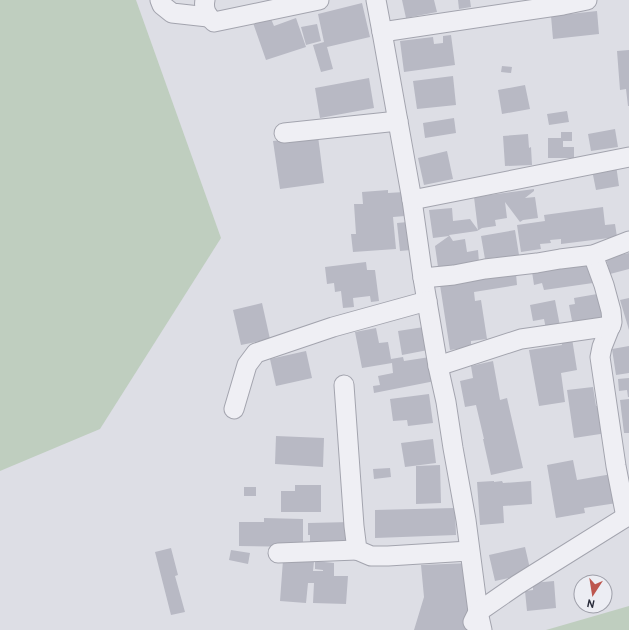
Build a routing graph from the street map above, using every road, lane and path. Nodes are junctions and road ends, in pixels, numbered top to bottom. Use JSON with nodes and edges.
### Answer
{"nodes":[{"id":1,"x":160,"y":0,"type":"edge"},
{"id":2,"x":319,"y":0,"type":"edge"},
{"id":3,"x":376,"y":0,"type":"edge"},
{"id":4,"x":587,"y":0,"type":"edge"},
{"id":5,"x":514,"y":6,"type":"edge"},
{"id":6,"x":206,"y":8,"type":"edge"},
{"id":7,"x":382,"y":32,"type":"junction"},
{"id":8,"x":398,"y":121,"type":"junction"},
{"id":9,"x":284,"y":133,"type":"dead end"},
{"id":10,"x":629,"y":157,"type":"edge"},
{"id":11,"x":412,"y":200,"type":"junction"},
{"id":12,"x":629,"y":241,"type":"edge"},
{"id":13,"x":593,"y":254,"type":"junction"},
{"id":14,"x":423,"y":278,"type":"junction"},
{"id":15,"x":427,"y":301,"type":"junction"},
{"id":16,"x":611,"y":326,"type":"junction"},
{"id":17,"x":438,"y":366,"type":"junction"},
{"id":18,"x":344,"y":384,"type":"dead end"},
{"id":19,"x":234,"y":409,"type":"dead end"},
{"id":20,"x":627,"y":516,"type":"edge"},
{"id":21,"x":357,"y":550,"type":"junction"},
{"id":22,"x":469,"y":551,"type":"junction"},
{"id":23,"x":278,"y":553,"type":"dead end"},
{"id":24,"x":478,"y":612,"type":"junction"},
{"id":25,"x":470,"y":630,"type":"edge"},
{"id":26,"x":482,"y":630,"type":"edge"}],
"edges":[{"from":1,"to":6,"type":"street"},
{"from":2,"to":6,"type":"street"},
{"from":3,"to":7,"type":"street"},
{"from":4,"to":5,"type":"street"},
{"from":5,"to":7,"type":"street"},
{"from":7,"to":8,"type":"street"},
{"from":8,"to":9,"type":"street"},
{"from":8,"to":11,"type":"street"},
{"from":10,"to":11,"type":"street"},
{"from":11,"to":14,"type":"street"},
{"from":12,"to":13,"type":"street"},
{"from":13,"to":14,"type":"street"},
{"from":13,"to":16,"type":"street"},
{"from":14,"to":15,"type":"street"},
{"from":15,"to":17,"type":"street"},
{"from":15,"to":19,"type":"street"},
{"from":16,"to":17,"type":"street"},
{"from":16,"to":20,"type":"street"},
{"from":17,"to":22,"type":"street"},
{"from":18,"to":21,"type":"street"},
{"from":20,"to":24,"type":"street"},
{"from":21,"to":22,"type":"street"},
{"from":21,"to":23,"type":"street"},
{"from":22,"to":24,"type":"street"},
{"from":24,"to":25,"type":"street"},
{"from":24,"to":26,"type":"street"}]}
